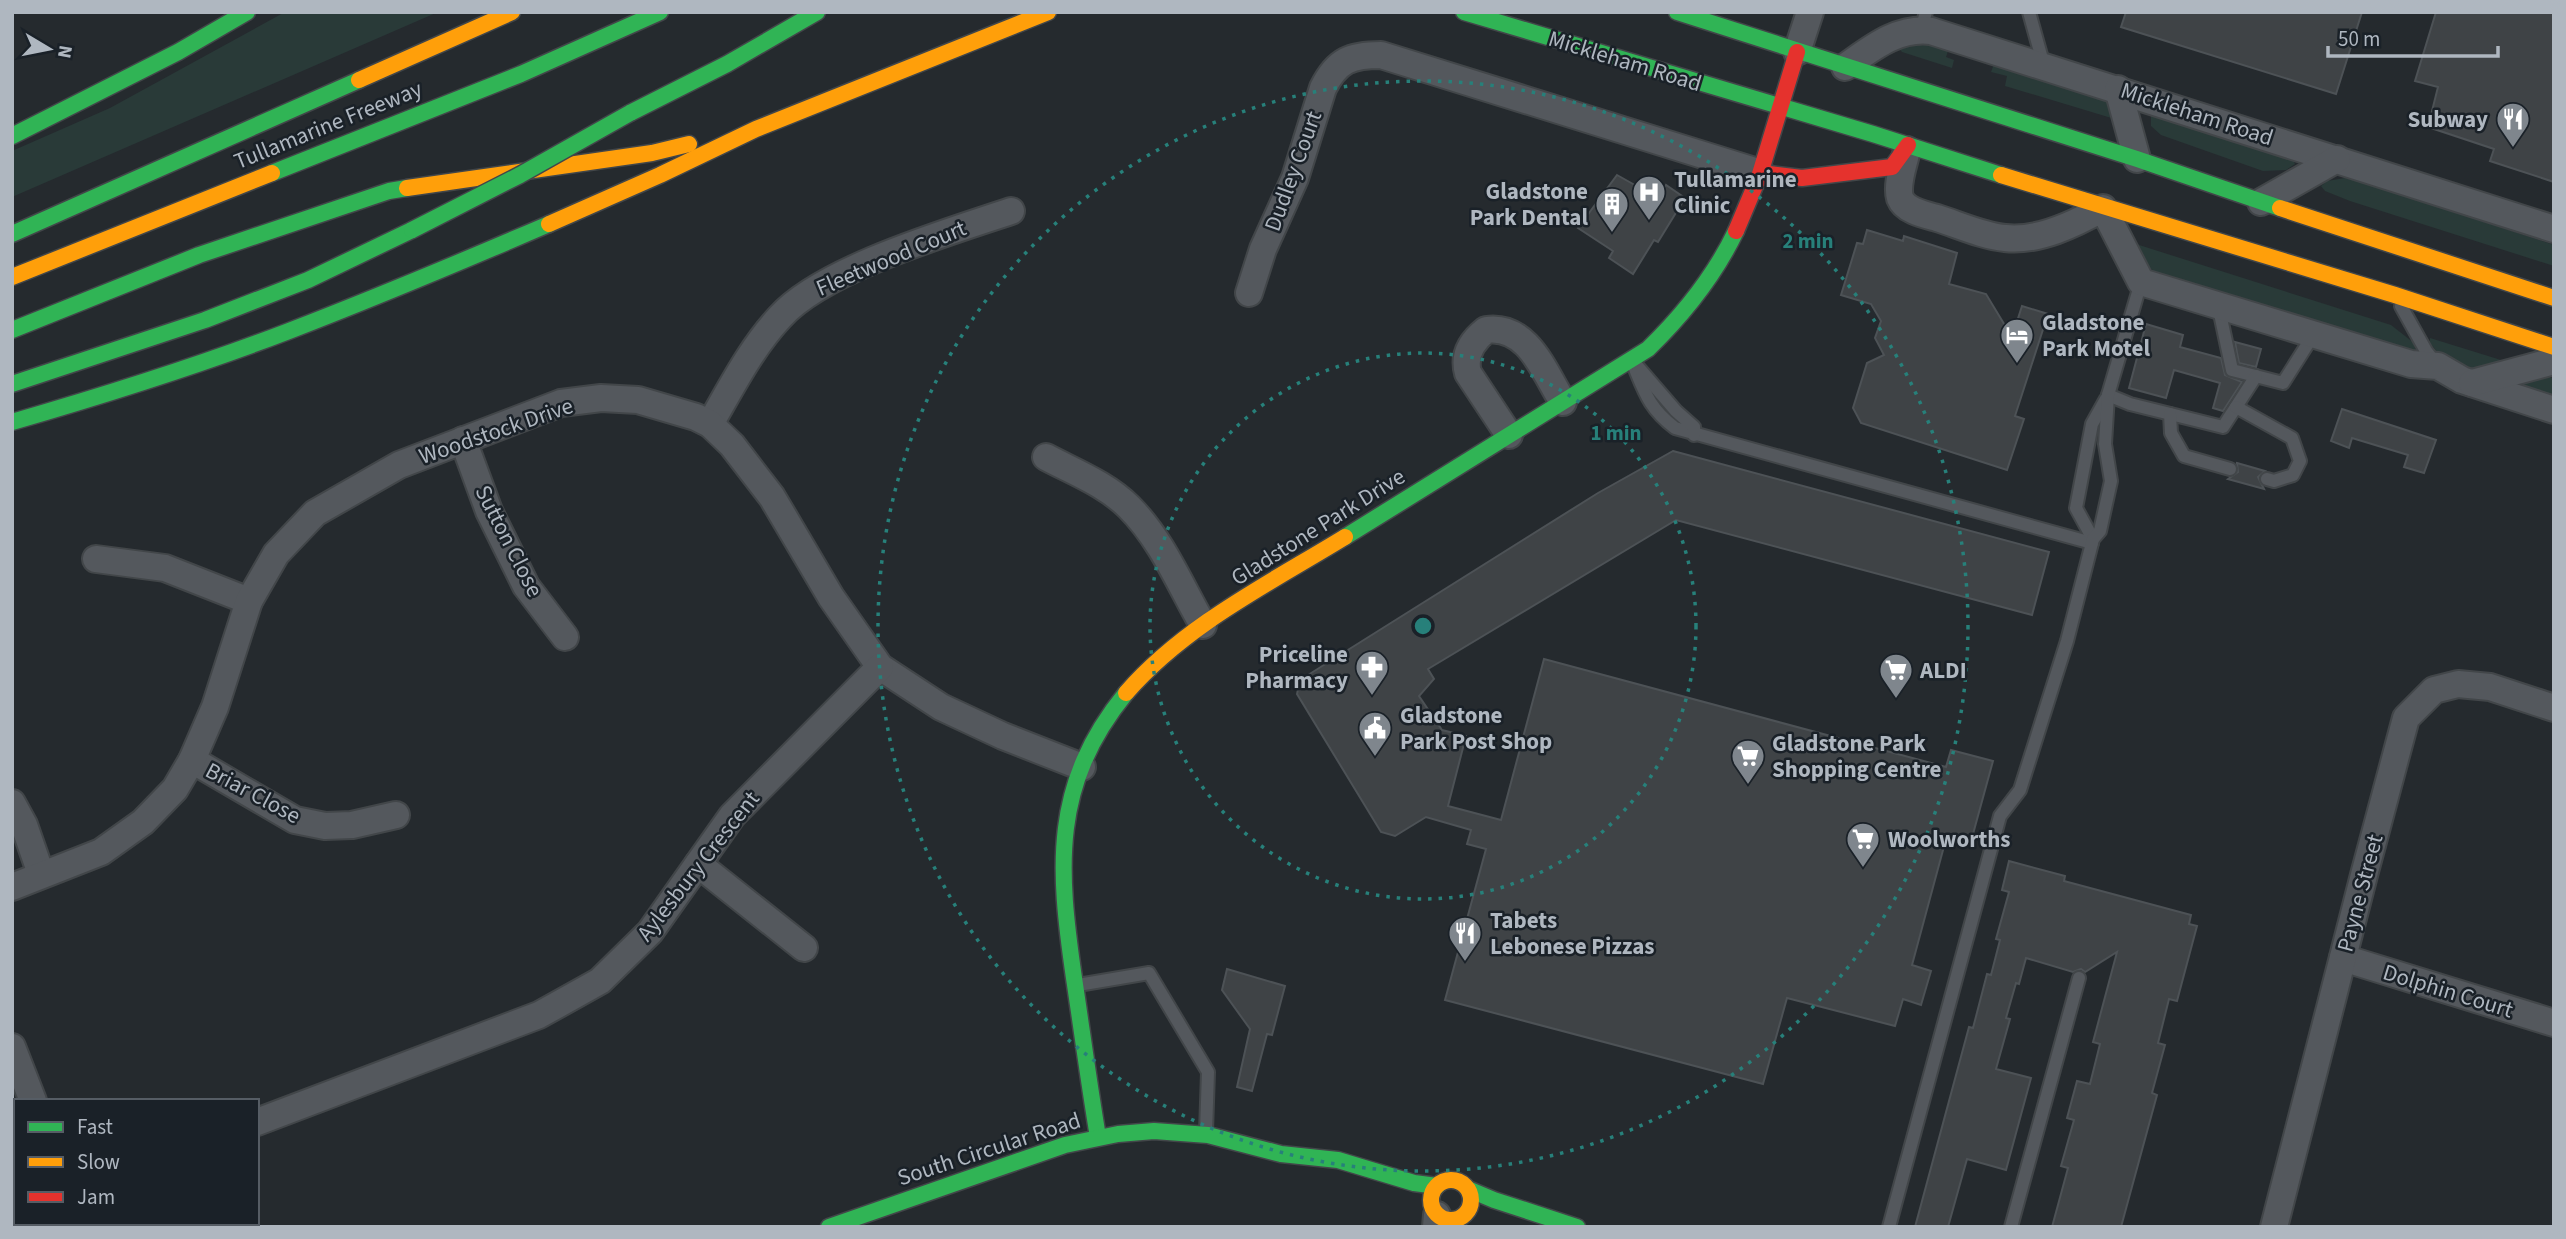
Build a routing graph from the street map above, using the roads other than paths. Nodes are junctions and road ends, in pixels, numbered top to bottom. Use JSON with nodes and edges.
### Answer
{"nodes":[{"id":1,"x":247,"y":12,"type":"edge"},
{"id":2,"x":512,"y":12,"type":"edge"},
{"id":3,"x":660,"y":12,"type":"edge"},
{"id":4,"x":817,"y":12,"type":"edge"},
{"id":5,"x":1048,"y":12,"type":"edge"},
{"id":6,"x":1464,"y":12,"type":"edge"},
{"id":7,"x":1704,"y":12,"type":"edge"},
{"id":8,"x":1810,"y":12,"type":"edge"},
{"id":9,"x":2029,"y":12,"type":"edge"},
{"id":10,"x":1681,"y":14,"type":"edge"},
{"id":11,"x":1923,"y":21,"type":"edge"},
{"id":12,"x":1797,"y":52,"type":"junction"},
{"id":13,"x":2044,"y":65,"type":"junction"},
{"id":14,"x":1845,"y":67,"type":"junction"},
{"id":15,"x":2118,"y":89,"type":"junction"},
{"id":16,"x":1780,"y":108,"type":"junction"},
{"id":17,"x":756,"y":129,"type":"junction"},
{"id":18,"x":12,"y":136,"type":"edge"},
{"id":19,"x":1908,"y":145,"type":"junction"},
{"id":20,"x":2137,"y":159,"type":"junction"},
{"id":21,"x":2337,"y":159,"type":"junction"},
{"id":22,"x":1761,"y":173,"type":"junction"},
{"id":23,"x":2261,"y":202,"type":"junction"},
{"id":24,"x":2103,"y":208,"type":"junction"},
{"id":25,"x":1011,"y":211,"type":"dead end"},
{"id":26,"x":2554,"y":229,"type":"edge"},
{"id":27,"x":12,"y":234,"type":"edge"},
{"id":28,"x":12,"y":277,"type":"edge"},
{"id":29,"x":2141,"y":282,"type":"junction"},
{"id":30,"x":1250,"y":293,"type":"dead end"},
{"id":31,"x":2395,"y":295,"type":"junction"},
{"id":32,"x":2554,"y":298,"type":"edge"},
{"id":33,"x":2218,"y":304,"type":"junction"},
{"id":34,"x":12,"y":330,"type":"edge"},
{"id":35,"x":2315,"y":334,"type":"junction"},
{"id":36,"x":2554,"y":347,"type":"edge"},
{"id":37,"x":1632,"y":359,"type":"junction"},
{"id":38,"x":2554,"y":361,"type":"edge"},
{"id":39,"x":2438,"y":366,"type":"junction"},
{"id":40,"x":2256,"y":376,"type":"junction"},
{"id":41,"x":2472,"y":383,"type":"junction"},
{"id":42,"x":12,"y":384,"type":"edge"},
{"id":43,"x":2108,"y":395,"type":"junction"},
{"id":44,"x":1563,"y":402,"type":"junction"},
{"id":45,"x":2236,"y":407,"type":"junction"},
{"id":46,"x":2554,"y":410,"type":"edge"},
{"id":47,"x":2170,"y":414,"type":"junction"},
{"id":48,"x":12,"y":422,"type":"edge"},
{"id":49,"x":710,"y":424,"type":"junction"},
{"id":50,"x":1509,"y":435,"type":"junction"},
{"id":51,"x":464,"y":440,"type":"junction"},
{"id":52,"x":1046,"y":457,"type":"dead end"},
{"id":53,"x":2230,"y":469,"type":"dead end"},
{"id":54,"x":2267,"y":479,"type":"dead end"},
{"id":55,"x":2092,"y":541,"type":"junction"},
{"id":56,"x":96,"y":559,"type":"dead end"},
{"id":57,"x":249,"y":601,"type":"junction"},
{"id":58,"x":1203,"y":625,"type":"junction"},
{"id":59,"x":565,"y":637,"type":"dead end"},
{"id":60,"x":880,"y":667,"type":"junction"},
{"id":61,"x":2554,"y":708,"type":"edge"},
{"id":62,"x":192,"y":760,"type":"junction"},
{"id":63,"x":1082,"y":767,"type":"junction"},
{"id":64,"x":12,"y":803,"type":"edge"},
{"id":65,"x":396,"y":814,"type":"dead end"},
{"id":66,"x":698,"y":864,"type":"junction"},
{"id":67,"x":41,"y":874,"type":"junction"},
{"id":68,"x":12,"y":887,"type":"edge"},
{"id":69,"x":804,"y":948,"type":"dead end"},
{"id":70,"x":2343,"y":958,"type":"junction"},
{"id":71,"x":2079,"y":978,"type":"dead end"},
{"id":72,"x":1074,"y":986,"type":"junction"},
{"id":73,"x":2554,"y":1023,"type":"edge"},
{"id":74,"x":12,"y":1047,"type":"edge"},
{"id":75,"x":32,"y":1099,"type":"edge"},
{"id":76,"x":259,"y":1121,"type":"edge"},
{"id":77,"x":1206,"y":1134,"type":"junction"},
{"id":78,"x":1098,"y":1137,"type":"junction"},
{"id":79,"x":1291,"y":1156,"type":"junction"},
{"id":80,"x":1330,"y":1176,"type":"dead end"},
{"id":81,"x":1437,"y":1186,"type":"junction"},
{"id":82,"x":1468,"y":1189,"type":"junction"},
{"id":83,"x":1443,"y":1217,"type":"edge"},
{"id":84,"x":1486,"y":1219,"type":"dead end"},
{"id":85,"x":829,"y":1227,"type":"edge"},
{"id":86,"x":1577,"y":1227,"type":"edge"},
{"id":87,"x":1889,"y":1227,"type":"edge"},
{"id":88,"x":2011,"y":1227,"type":"edge"},
{"id":89,"x":2274,"y":1227,"type":"edge"}],
"edges":[{"from":1,"to":18,"type":"main road"},
{"from":2,"to":27,"type":"main road","name":"Tullamarine Freeway"},
{"from":3,"to":28,"type":"main road","name":"Tullamarine Freeway"},
{"from":4,"to":42,"type":"main road","bridge":true},
{"from":5,"to":17,"type":"main road"},
{"from":6,"to":16,"type":"main road","name":"Mickleham Road"},
{"from":7,"to":10,"type":"main road"},
{"from":8,"to":12,"type":"street"},
{"from":9,"to":13,"type":"lane"},
{"from":10,"to":12,"type":"main road"},
{"from":11,"to":13,"type":"street","name":"Mickleham Road"},
{"from":11,"to":14,"type":"street","name":"Mickleham Road"},
{"from":12,"to":14,"type":"main road"},
{"from":12,"to":16,"type":"main road","name":"Gladstone Park Drive"},
{"from":13,"to":15,"type":"street","name":"Mickleham Road"},
{"from":14,"to":20,"type":"main road"},
{"from":15,"to":20,"type":"street"},
{"from":15,"to":21,"type":"street","name":"Mickleham Road"},
{"from":16,"to":19,"type":"main road","name":"Mickleham Road"},
{"from":16,"to":22,"type":"main road","name":"Gladstone Park Drive"},
{"from":17,"to":34,"type":"main road"},
{"from":17,"to":48,"type":"main road"},
{"from":19,"to":22,"type":"main road"},
{"from":19,"to":24,"type":"main road","name":"Mickleham Road"},
{"from":19,"to":24,"type":"street"},
{"from":20,"to":23,"type":"main road"},
{"from":21,"to":23,"type":"street"},
{"from":21,"to":26,"type":"street","name":"Mickleham Road"},
{"from":22,"to":30,"type":"street","name":"Dudley Court"},
{"from":22,"to":37,"type":"main road","name":"Gladstone Park Drive"},
{"from":23,"to":32,"type":"main road"},
{"from":24,"to":29,"type":"street"},
{"from":24,"to":31,"type":"main road","name":"Mickleham Road"},
{"from":25,"to":49,"type":"street","name":"Fleetwood Court"},
{"from":29,"to":33,"type":"street"},
{"from":29,"to":43,"type":"lane"},
{"from":31,"to":36,"type":"main road","name":"Mickleham Road"},
{"from":31,"to":39,"type":"lane"},
{"from":33,"to":35,"type":"street"},
{"from":33,"to":40,"type":"lane"},
{"from":35,"to":39,"type":"street"},
{"from":35,"to":40,"type":"lane"},
{"from":37,"to":44,"type":"main road","name":"Gladstone Park Drive"},
{"from":37,"to":55,"type":"lane"},
{"from":38,"to":41,"type":"street"},
{"from":39,"to":41,"type":"street"},
{"from":40,"to":45,"type":"lane"},
{"from":41,"to":46,"type":"street"},
{"from":43,"to":47,"type":"lane"},
{"from":43,"to":55,"type":"lane"},
{"from":43,"to":55,"type":"lane"},
{"from":44,"to":50,"type":"main road","name":"Gladstone Park Drive"},
{"from":44,"to":50,"type":"street"},
{"from":45,"to":47,"type":"lane"},
{"from":45,"to":54,"type":"lane"},
{"from":47,"to":53,"type":"lane"},
{"from":49,"to":51,"type":"street","name":"Woodstock Drive"},
{"from":49,"to":60,"type":"street","name":"Woodstock Drive"},
{"from":50,"to":58,"type":"main road","name":"Gladstone Park Drive"},
{"from":51,"to":57,"type":"street","name":"Woodstock Drive"},
{"from":51,"to":59,"type":"street","name":"Sutton Close"},
{"from":52,"to":58,"type":"street"},
{"from":55,"to":87,"type":"lane"},
{"from":56,"to":57,"type":"street"},
{"from":57,"to":62,"type":"street","name":"Woodstock Drive"},
{"from":58,"to":63,"type":"main road","name":"Gladstone Park Drive"},
{"from":60,"to":63,"type":"street","name":"Woodstock Drive"},
{"from":60,"to":66,"type":"street","name":"Aylesbury Crescent"},
{"from":61,"to":70,"type":"street","name":"Payne Street"},
{"from":62,"to":65,"type":"street","name":"Briar Close"},
{"from":62,"to":67,"type":"street","name":"Woodstock Drive"},
{"from":63,"to":72,"type":"main road","name":"Gladstone Park Drive"},
{"from":64,"to":67,"type":"street"},
{"from":66,"to":69,"type":"street"},
{"from":66,"to":76,"type":"street","name":"Aylesbury Crescent"},
{"from":67,"to":68,"type":"street","name":"Woodstock Drive"},
{"from":70,"to":73,"type":"street","name":"Dolphin Court"},
{"from":70,"to":89,"type":"street","name":"Payne Street"},
{"from":71,"to":88,"type":"lane"},
{"from":72,"to":77,"type":"lane"},
{"from":72,"to":78,"type":"main road","name":"Gladstone Park Drive"},
{"from":74,"to":75,"type":"street"},
{"from":77,"to":78,"type":"main road","name":"South Circular Road"},
{"from":77,"to":79,"type":"main road","name":"South Circular Road"},
{"from":78,"to":85,"type":"main road","name":"South Circular Road"},
{"from":79,"to":80,"type":"main road","name":"South Circular Road"},
{"from":79,"to":81,"type":"main road","name":"South Circular Road"},
{"from":81,"to":82,"type":"main road","name":"South Circular Road"},
{"from":81,"to":83,"type":"main road"},
{"from":82,"to":83,"type":"main road"},
{"from":82,"to":86,"type":"main road","name":"South Circular Road"},
{"from":83,"to":84,"type":"main road"}]}
